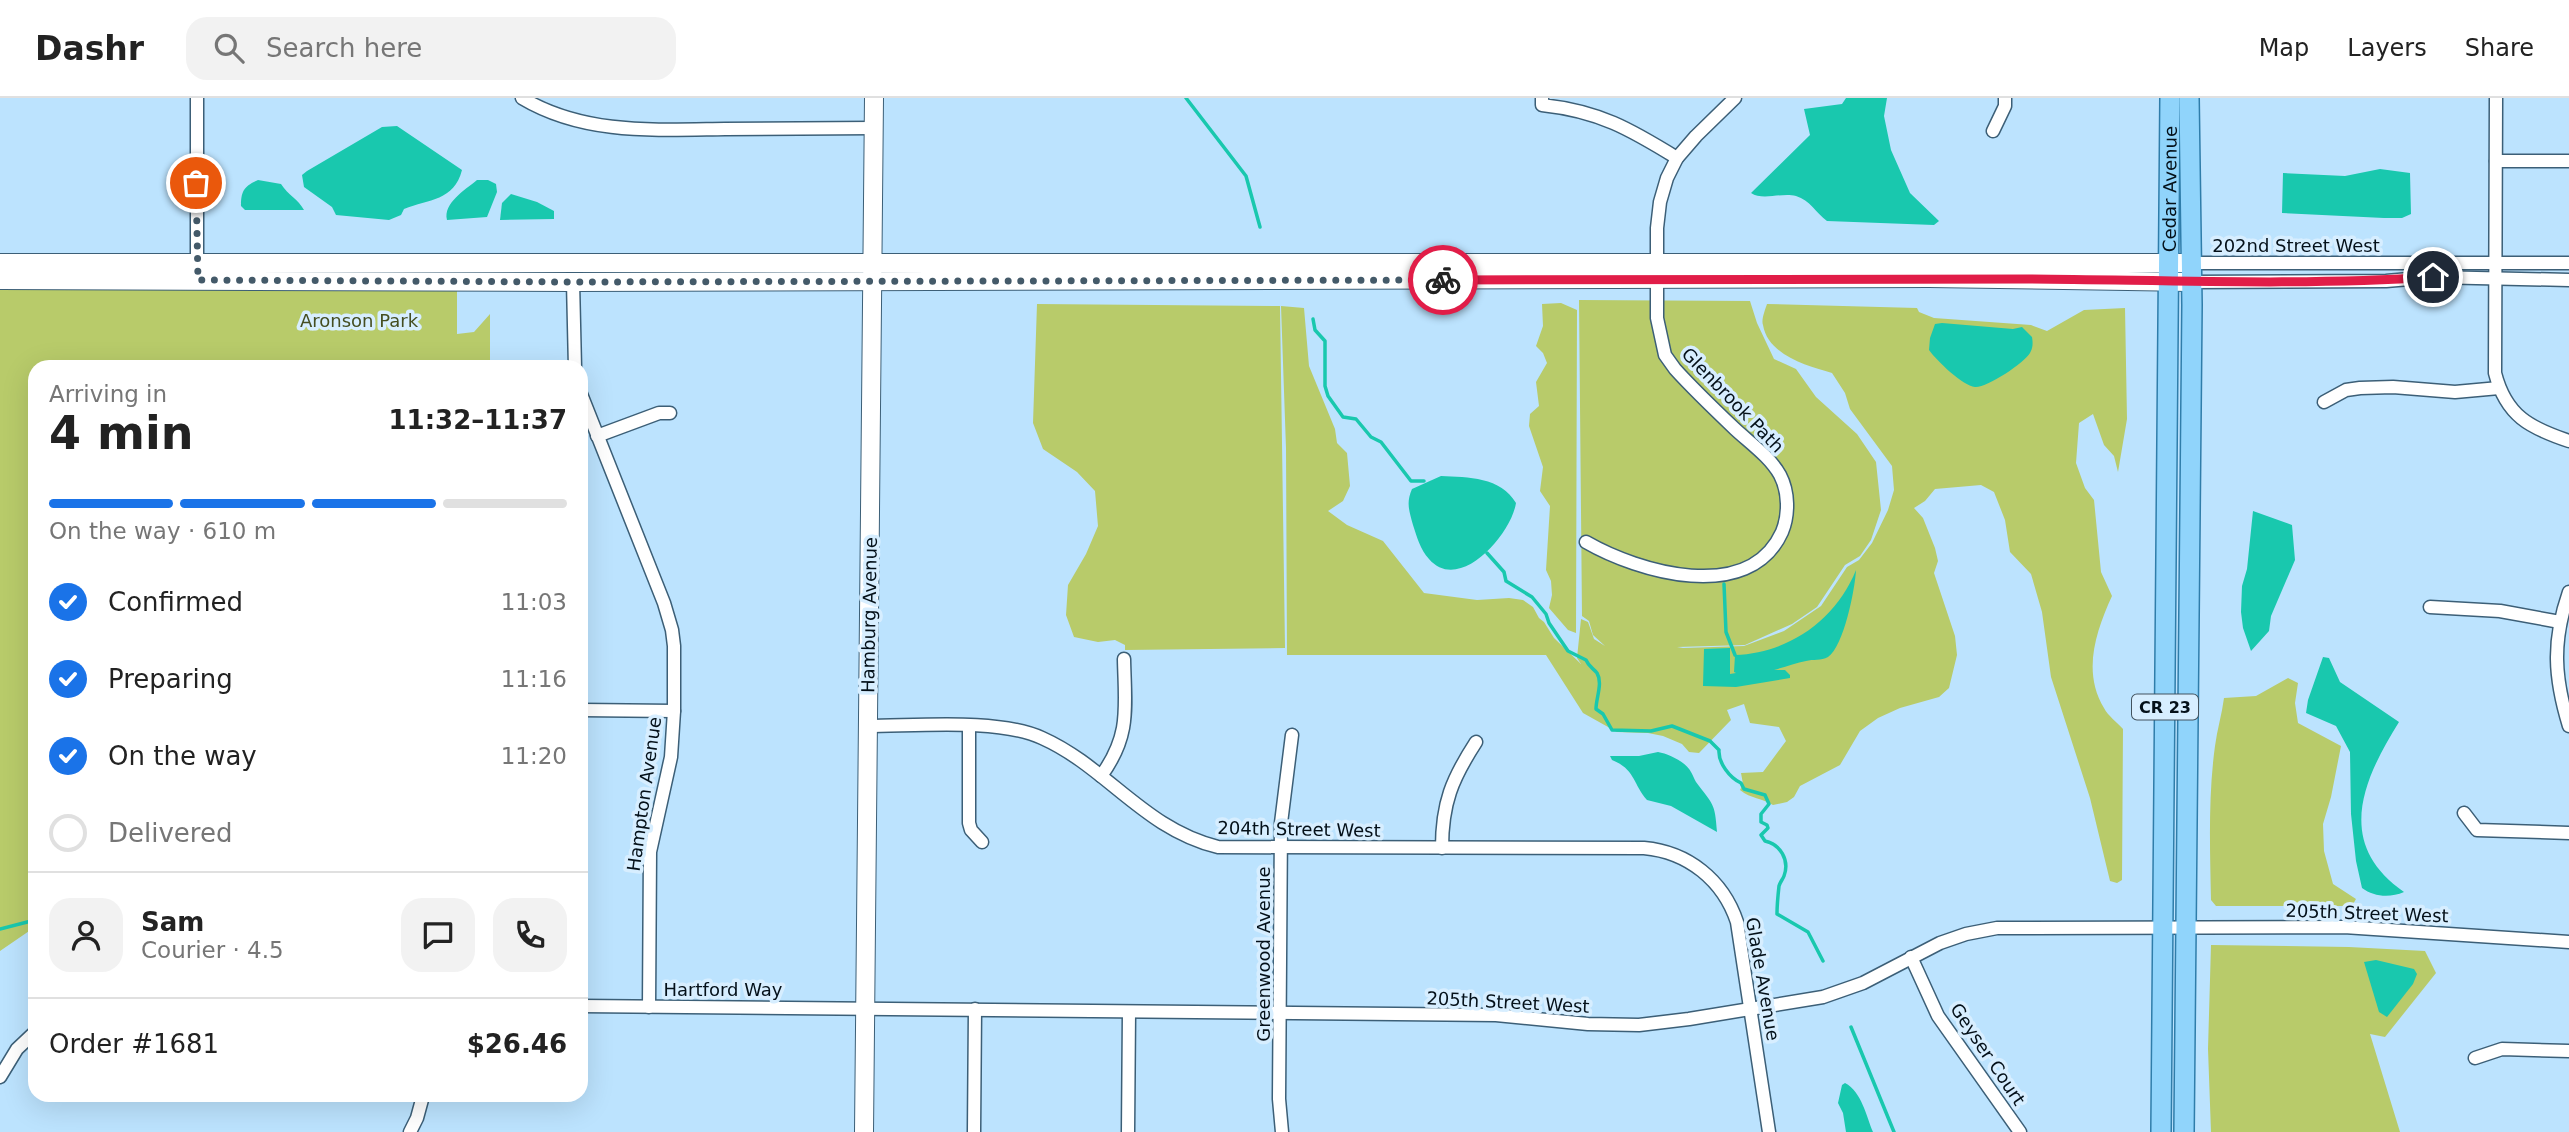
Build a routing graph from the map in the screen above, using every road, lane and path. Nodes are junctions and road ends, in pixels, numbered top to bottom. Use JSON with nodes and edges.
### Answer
{"nodes":[{"id":1,"x":197,"y":98,"type":"edge"},
{"id":2,"x":522,"y":98,"type":"edge"},
{"id":3,"x":874,"y":98,"type":"edge"},
{"id":4,"x":1735,"y":98,"type":"edge"},
{"id":5,"x":2005,"y":98,"type":"edge"},
{"id":6,"x":2170,"y":98,"type":"edge"},
{"id":7,"x":2189,"y":98,"type":"edge"},
{"id":8,"x":2496,"y":98,"type":"edge"},
{"id":9,"x":1542,"y":101,"type":"edge"},
{"id":10,"x":874,"y":128,"type":"junction"},
{"id":11,"x":1993,"y":131,"type":"dead end"},
{"id":12,"x":1677,"y":158,"type":"junction"},
{"id":13,"x":2496,"y":161,"type":"junction"},
{"id":14,"x":2569,"y":161,"type":"edge"},
{"id":15,"x":1657,"y":261,"type":"junction"},
{"id":16,"x":2494,"y":261,"type":"junction"},
{"id":17,"x":2569,"y":262,"type":"edge"},
{"id":18,"x":0,"y":263,"type":"edge"},
{"id":19,"x":197,"y":271,"type":"junction"},
{"id":20,"x":873,"y":272,"type":"junction"},
{"id":21,"x":2169,"y":272,"type":"junction"},
{"id":22,"x":2192,"y":272,"type":"junction"},
{"id":23,"x":2494,"y":279,"type":"junction"},
{"id":24,"x":0,"y":280,"type":"edge"},
{"id":25,"x":2569,"y":280,"type":"edge"},
{"id":26,"x":1657,"y":281,"type":"junction"},
{"id":27,"x":573,"y":282,"type":"junction"},
{"id":28,"x":575,"y":360,"type":"edge"},
{"id":29,"x":2498,"y":388,"type":"junction"},
{"id":30,"x":2324,"y":401,"type":"dead end"},
{"id":31,"x":588,"y":412,"type":"edge"},
{"id":32,"x":670,"y":413,"type":"dead end"},
{"id":33,"x":597,"y":436,"type":"junction"},
{"id":34,"x":2569,"y":441,"type":"edge"},
{"id":35,"x":1586,"y":542,"type":"dead end"},
{"id":36,"x":2569,"y":592,"type":"edge"},
{"id":37,"x":2430,"y":607,"type":"dead end"},
{"id":38,"x":2560,"y":622,"type":"junction"},
{"id":39,"x":1124,"y":659,"type":"dead end"},
{"id":40,"x":588,"y":710,"type":"edge"},
{"id":41,"x":674,"y":710,"type":"junction"},
{"id":42,"x":867,"y":726,"type":"junction"},
{"id":43,"x":969,"y":726,"type":"junction"},
{"id":44,"x":2569,"y":726,"type":"edge"},
{"id":45,"x":1293,"y":735,"type":"dead end"},
{"id":46,"x":1476,"y":742,"type":"dead end"},
{"id":47,"x":1101,"y":776,"type":"junction"},
{"id":48,"x":2464,"y":813,"type":"dead end"},
{"id":49,"x":2569,"y":832,"type":"edge"},
{"id":50,"x":982,"y":842,"type":"dead end"},
{"id":51,"x":1442,"y":848,"type":"junction"},
{"id":52,"x":1281,"y":849,"type":"junction"},
{"id":53,"x":1638,"y":849,"type":"joint"},
{"id":54,"x":2162,"y":928,"type":"junction"},
{"id":55,"x":2186,"y":928,"type":"junction"},
{"id":56,"x":2569,"y":942,"type":"edge"},
{"id":57,"x":1911,"y":957,"type":"junction"},
{"id":58,"x":588,"y":1006,"type":"edge"},
{"id":59,"x":649,"y":1007,"type":"junction"},
{"id":60,"x":865,"y":1007,"type":"junction"},
{"id":61,"x":975,"y":1009,"type":"junction"},
{"id":62,"x":1749,"y":1009,"type":"junction"},
{"id":63,"x":1129,"y":1012,"type":"junction"},
{"id":64,"x":1279,"y":1014,"type":"junction"},
{"id":65,"x":28,"y":1039,"type":"edge"},
{"id":66,"x":2569,"y":1051,"type":"edge"},
{"id":67,"x":2475,"y":1058,"type":"dead end"},
{"id":68,"x":0,"y":1077,"type":"edge"},
{"id":69,"x":421,"y":1102,"type":"edge"},
{"id":70,"x":410,"y":1132,"type":"edge"},
{"id":71,"x":864,"y":1132,"type":"edge"},
{"id":72,"x":974,"y":1132,"type":"edge"},
{"id":73,"x":1128,"y":1132,"type":"edge"},
{"id":74,"x":1282,"y":1132,"type":"edge"},
{"id":75,"x":1769,"y":1132,"type":"edge"},
{"id":76,"x":2020,"y":1132,"type":"edge"},
{"id":77,"x":2161,"y":1132,"type":"edge"},
{"id":78,"x":2184,"y":1132,"type":"edge"}],
"edges":[{"from":1,"to":19,"type":"street"},
{"from":2,"to":10,"type":"street"},
{"from":3,"to":10,"type":"main road","name":"Hamburg Avenue"},
{"from":4,"to":12,"type":"street","name":"Glenbrook Path"},
{"from":5,"to":11,"type":"street"},
{"from":6,"to":21,"type":"main road","name":"Cedar Avenue","number":"CR 23"},
{"from":7,"to":22,"type":"main road","name":"Cedar Avenue","number":"CR 23"},
{"from":8,"to":13,"type":"street"},
{"from":9,"to":12,"type":"street"},
{"from":10,"to":20,"type":"main road","name":"Hamburg Avenue"},
{"from":12,"to":15,"type":"street","name":"Glenbrook Path"},
{"from":13,"to":14,"type":"street"},
{"from":13,"to":16,"type":"street"},
{"from":15,"to":20,"type":"main road"},
{"from":15,"to":21,"type":"main road"},
{"from":15,"to":26,"type":"street","name":"Glenbrook Path"},
{"from":16,"to":17,"type":"street","name":"202nd Street West"},
{"from":16,"to":22,"type":"street","name":"202nd Street West"},
{"from":16,"to":23,"type":"street"},
{"from":18,"to":19,"type":"main road"},
{"from":19,"to":20,"type":"main road"},
{"from":19,"to":24,"type":"main road"},
{"from":19,"to":27,"type":"main road"},
{"from":20,"to":26,"type":"main road"},
{"from":20,"to":27,"type":"main road"},
{"from":20,"to":42,"type":"main road","name":"Hamburg Avenue"},
{"from":21,"to":22,"type":"main road"},
{"from":21,"to":26,"type":"main road"},
{"from":21,"to":54,"type":"main road","number":"CR 23"},
{"from":22,"to":23,"type":"street","name":"202nd Street West"},
{"from":22,"to":55,"type":"main road","number":"CR 23"},
{"from":23,"to":25,"type":"street","name":"202nd Street West"},
{"from":23,"to":29,"type":"street"},
{"from":26,"to":35,"type":"street","name":"Glenbrook Path"},
{"from":27,"to":28,"type":"street"},
{"from":29,"to":30,"type":"street"},
{"from":29,"to":34,"type":"street"},
{"from":31,"to":33,"type":"street","name":"Hampton Avenue"},
{"from":32,"to":33,"type":"street"},
{"from":33,"to":41,"type":"street","name":"Hampton Avenue"},
{"from":36,"to":38,"type":"street"},
{"from":37,"to":38,"type":"street"},
{"from":38,"to":44,"type":"street"},
{"from":39,"to":47,"type":"street"},
{"from":40,"to":41,"type":"street"},
{"from":41,"to":59,"type":"street","name":"Hampton Avenue"},
{"from":42,"to":43,"type":"street","name":"204th Street West"},
{"from":42,"to":60,"type":"main road","name":"Hamburg Avenue"},
{"from":43,"to":47,"type":"street","name":"204th Street West"},
{"from":43,"to":50,"type":"street"},
{"from":45,"to":52,"type":"street","name":"Greenwood Avenue"},
{"from":46,"to":51,"type":"street"},
{"from":47,"to":52,"type":"street","name":"204th Street West"},
{"from":48,"to":49,"type":"street"},
{"from":51,"to":52,"type":"street","name":"204th Street West"},
{"from":51,"to":53,"type":"street","name":"204th Street West"},
{"from":52,"to":64,"type":"street","name":"Greenwood Avenue"},
{"from":53,"to":62,"type":"street","name":"Glade Avenue"},
{"from":54,"to":55,"type":"street","name":"205th Street West"},
{"from":54,"to":57,"type":"street","name":"205th Street West"},
{"from":54,"to":77,"type":"main road","number":"CR 23"},
{"from":55,"to":56,"type":"street","name":"205th Street West"},
{"from":55,"to":78,"type":"main road","number":"CR 23"},
{"from":57,"to":62,"type":"street","name":"205th Street West"},
{"from":57,"to":76,"type":"street","name":"Geyser Court"},
{"from":58,"to":59,"type":"street","name":"Hartford Way"},
{"from":59,"to":60,"type":"street","name":"Hartford Way"},
{"from":60,"to":61,"type":"street","name":"205th Street West"},
{"from":60,"to":71,"type":"main road","name":"Hamburg Avenue"},
{"from":61,"to":63,"type":"street","name":"205th Street West"},
{"from":61,"to":72,"type":"street"},
{"from":62,"to":64,"type":"street","name":"205th Street West"},
{"from":62,"to":75,"type":"street","name":"Glade Avenue"},
{"from":63,"to":64,"type":"street","name":"205th Street West"},
{"from":63,"to":73,"type":"street"},
{"from":64,"to":74,"type":"street","name":"Greenwood Avenue"},
{"from":65,"to":68,"type":"street"},
{"from":66,"to":67,"type":"street"},
{"from":69,"to":70,"type":"street"}]}
